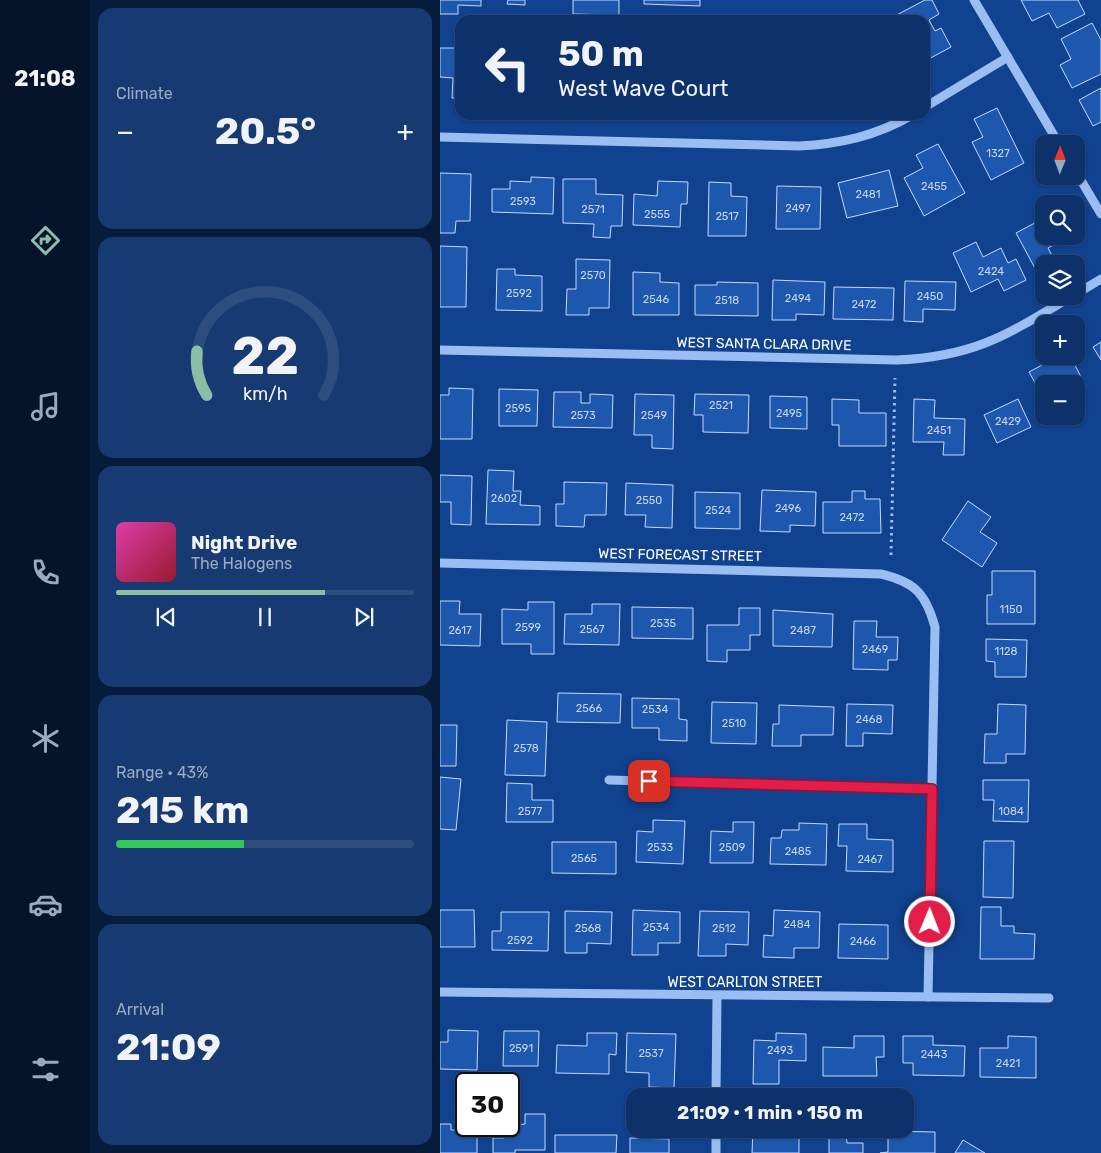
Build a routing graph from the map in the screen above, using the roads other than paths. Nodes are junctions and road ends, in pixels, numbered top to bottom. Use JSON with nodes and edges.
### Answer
{"nodes":[{"id":1,"x":974,"y":0,"type":"edge"},
{"id":2,"x":1008,"y":57,"type":"junction"},
{"id":3,"x":930,"y":104,"type":"edge"},
{"id":4,"x":902,"y":120,"type":"edge"},
{"id":5,"x":1055,"y":135,"type":"edge"},
{"id":6,"x":440,"y":137,"type":"edge"},
{"id":7,"x":1084,"y":185,"type":"edge"},
{"id":8,"x":1101,"y":214,"type":"edge"},
{"id":9,"x":1101,"y":279,"type":"edge"},
{"id":10,"x":1085,"y":289,"type":"edge"},
{"id":11,"x":1056,"y":305,"type":"edge"},
{"id":12,"x":440,"y":350,"type":"edge"},
{"id":13,"x":440,"y":563,"type":"edge"},
{"id":14,"x":609,"y":780,"type":"dead end"},
{"id":15,"x":932,"y":789,"type":"junction"},
{"id":16,"x":440,"y":992,"type":"edge"},
{"id":17,"x":717,"y":996,"type":"junction"},
{"id":18,"x":928,"y":997,"type":"junction"},
{"id":19,"x":1049,"y":998,"type":"dead end"},
{"id":20,"x":716,"y":1088,"type":"edge"},
{"id":21,"x":716,"y":1138,"type":"edge"},
{"id":22,"x":716,"y":1153,"type":"edge"}],
"edges":[{"from":1,"to":2,"type":"street"},
{"from":2,"to":3,"type":"street"},
{"from":2,"to":5,"type":"street"},
{"from":4,"to":6,"type":"street"},
{"from":7,"to":8,"type":"street"},
{"from":9,"to":10,"type":"street"},
{"from":11,"to":12,"type":"street","name":"WEST SANTA CLARA DRIVE"},
{"from":13,"to":15,"type":"street","name":"WEST FORECAST STREET"},
{"from":14,"to":15,"type":"street"},
{"from":15,"to":18,"type":"street"},
{"from":16,"to":17,"type":"street","name":"WEST CARLTON STREET"},
{"from":17,"to":18,"type":"street","name":"WEST CARLTON STREET"},
{"from":17,"to":20,"type":"street"},
{"from":18,"to":19,"type":"street","name":"WEST CARLTON STREET"},
{"from":21,"to":22,"type":"street"}]}
